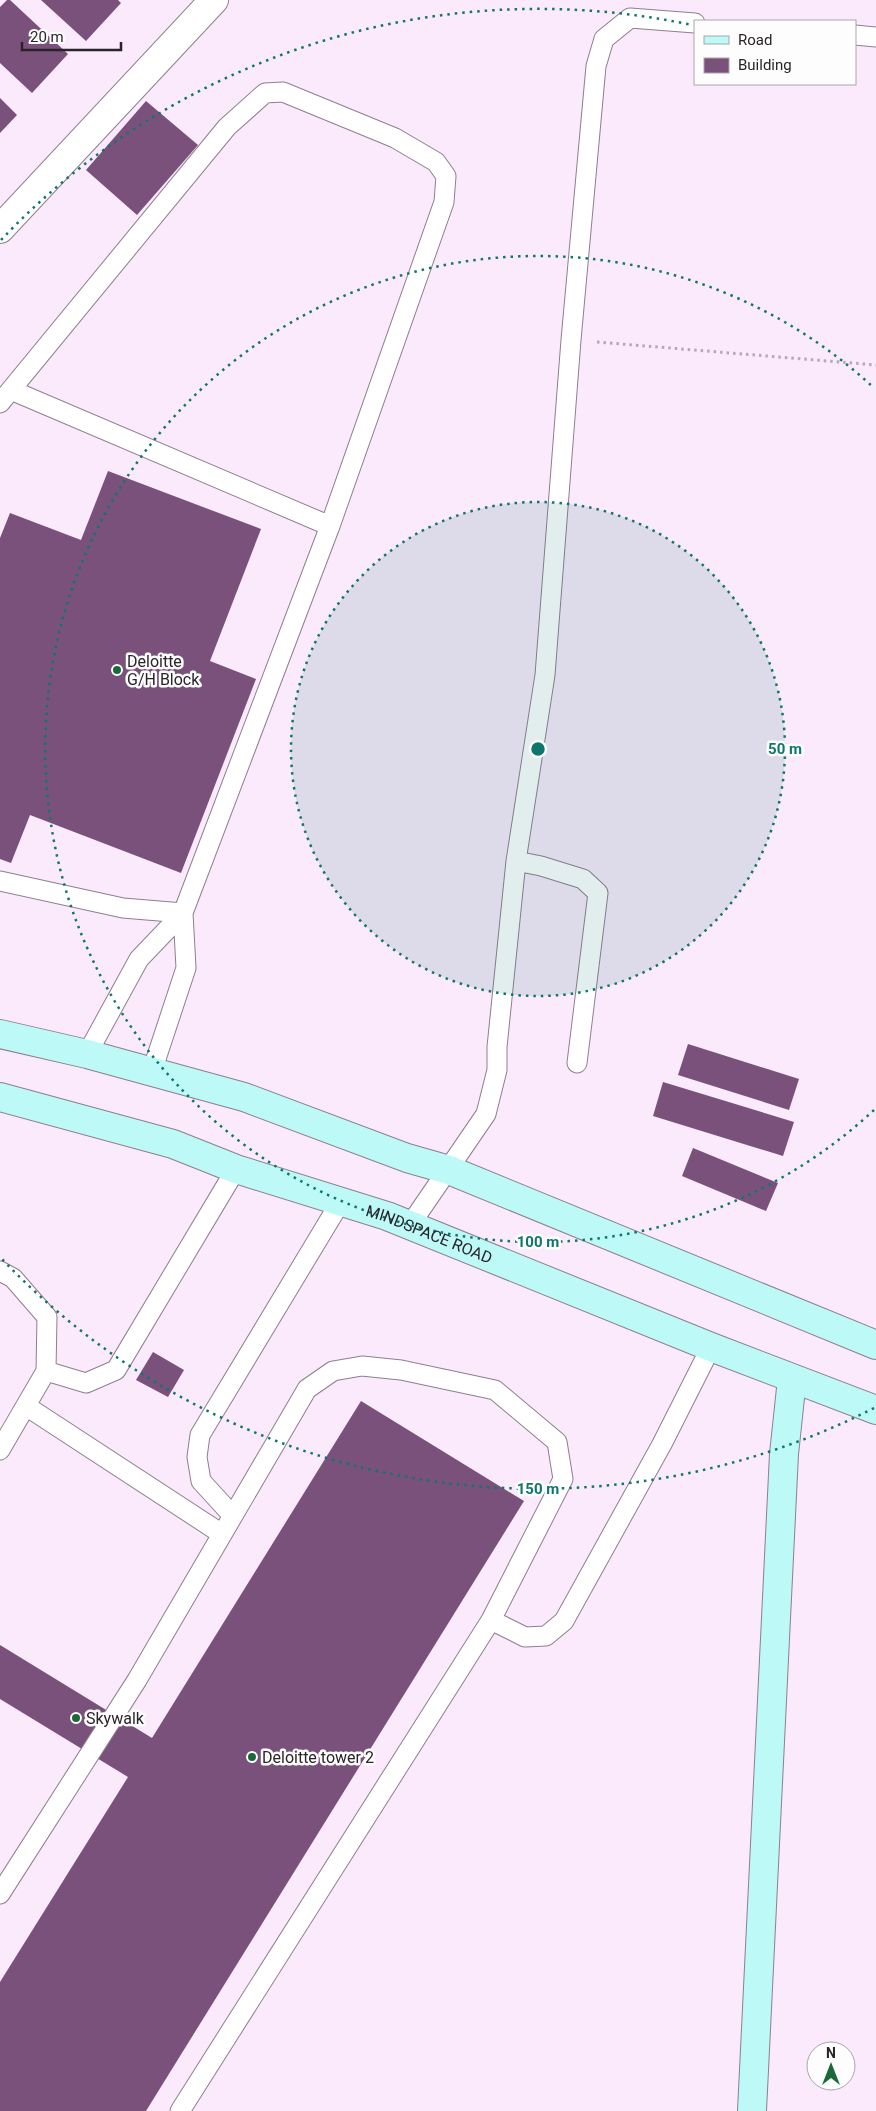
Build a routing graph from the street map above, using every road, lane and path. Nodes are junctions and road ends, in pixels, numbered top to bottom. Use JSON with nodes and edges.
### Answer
{"nodes":[{"id":1,"x":214,"y":0,"type":"edge"},
{"id":2,"x":694,"y":23,"type":"edge"},
{"id":3,"x":856,"y":35,"type":"edge"},
{"id":4,"x":876,"y":37,"type":"edge"},
{"id":5,"x":0,"y":229,"type":"edge"},
{"id":6,"x":571,"y":340,"type":"junction"},
{"id":7,"x":876,"y":365,"type":"edge"},
{"id":8,"x":5,"y":397,"type":"edge"},
{"id":9,"x":330,"y":526,"type":"junction"},
{"id":10,"x":516,"y":861,"type":"junction"},
{"id":11,"x":0,"y":881,"type":"edge"},
{"id":12,"x":183,"y":913,"type":"junction"},
{"id":13,"x":0,"y":1034,"type":"edge"},
{"id":14,"x":87,"y":1054,"type":"junction"},
{"id":15,"x":577,"y":1063,"type":"dead end"},
{"id":16,"x":152,"y":1071,"type":"junction"},
{"id":17,"x":0,"y":1097,"type":"edge"},
{"id":18,"x":236,"y":1169,"type":"junction"},
{"id":19,"x":449,"y":1170,"type":"junction"},
{"id":20,"x":341,"y":1202,"type":"junction"},
{"id":21,"x":410,"y":1225,"type":"junction"},
{"id":22,"x":0,"y":1271,"type":"edge"},
{"id":23,"x":876,"y":1345,"type":"edge"},
{"id":24,"x":711,"y":1347,"type":"junction"},
{"id":25,"x":46,"y":1371,"type":"junction"},
{"id":26,"x":792,"y":1379,"type":"junction"},
{"id":27,"x":26,"y":1406,"type":"junction"},
{"id":28,"x":876,"y":1410,"type":"edge"},
{"id":29,"x":0,"y":1450,"type":"edge"},
{"id":30,"x":233,"y":1516,"type":"junction"},
{"id":31,"x":222,"y":1534,"type":"junction"},
{"id":32,"x":491,"y":1620,"type":"junction"},
{"id":33,"x":0,"y":1894,"type":"edge"},
{"id":34,"x":180,"y":2111,"type":"edge"},
{"id":35,"x":752,"y":2111,"type":"edge"}],
"edges":[{"from":1,"to":5,"type":"street"},
{"from":2,"to":6,"type":"lane"},
{"from":3,"to":4,"type":"lane"},
{"from":6,"to":7,"type":"path"},
{"from":6,"to":10,"type":"lane"},
{"from":8,"to":9,"type":"lane"},
{"from":8,"to":9,"type":"lane"},
{"from":9,"to":12,"type":"lane"},
{"from":10,"to":15,"type":"lane"},
{"from":10,"to":19,"type":"lane"},
{"from":11,"to":12,"type":"lane"},
{"from":12,"to":14,"type":"lane"},
{"from":12,"to":16,"type":"lane"},
{"from":13,"to":14,"type":"main road"},
{"from":14,"to":16,"type":"main road"},
{"from":16,"to":19,"type":"main road"},
{"from":17,"to":18,"type":"main road","name":"MINDSPACE ROAD"},
{"from":18,"to":20,"type":"main road","name":"MINDSPACE ROAD"},
{"from":18,"to":25,"type":"lane"},
{"from":19,"to":21,"type":"lane"},
{"from":19,"to":23,"type":"main road"},
{"from":20,"to":21,"type":"main road","name":"MINDSPACE ROAD"},
{"from":20,"to":30,"type":"lane"},
{"from":21,"to":24,"type":"main road","name":"MINDSPACE ROAD"},
{"from":22,"to":25,"type":"lane"},
{"from":24,"to":26,"type":"main road","name":"MINDSPACE ROAD"},
{"from":24,"to":32,"type":"lane"},
{"from":25,"to":27,"type":"lane"},
{"from":26,"to":28,"type":"main road","name":"MINDSPACE ROAD"},
{"from":26,"to":35,"type":"main road"},
{"from":27,"to":29,"type":"lane"},
{"from":27,"to":31,"type":"lane"},
{"from":30,"to":31,"type":"lane"},
{"from":30,"to":32,"type":"lane"},
{"from":31,"to":33,"type":"lane"},
{"from":32,"to":34,"type":"lane"}]}
